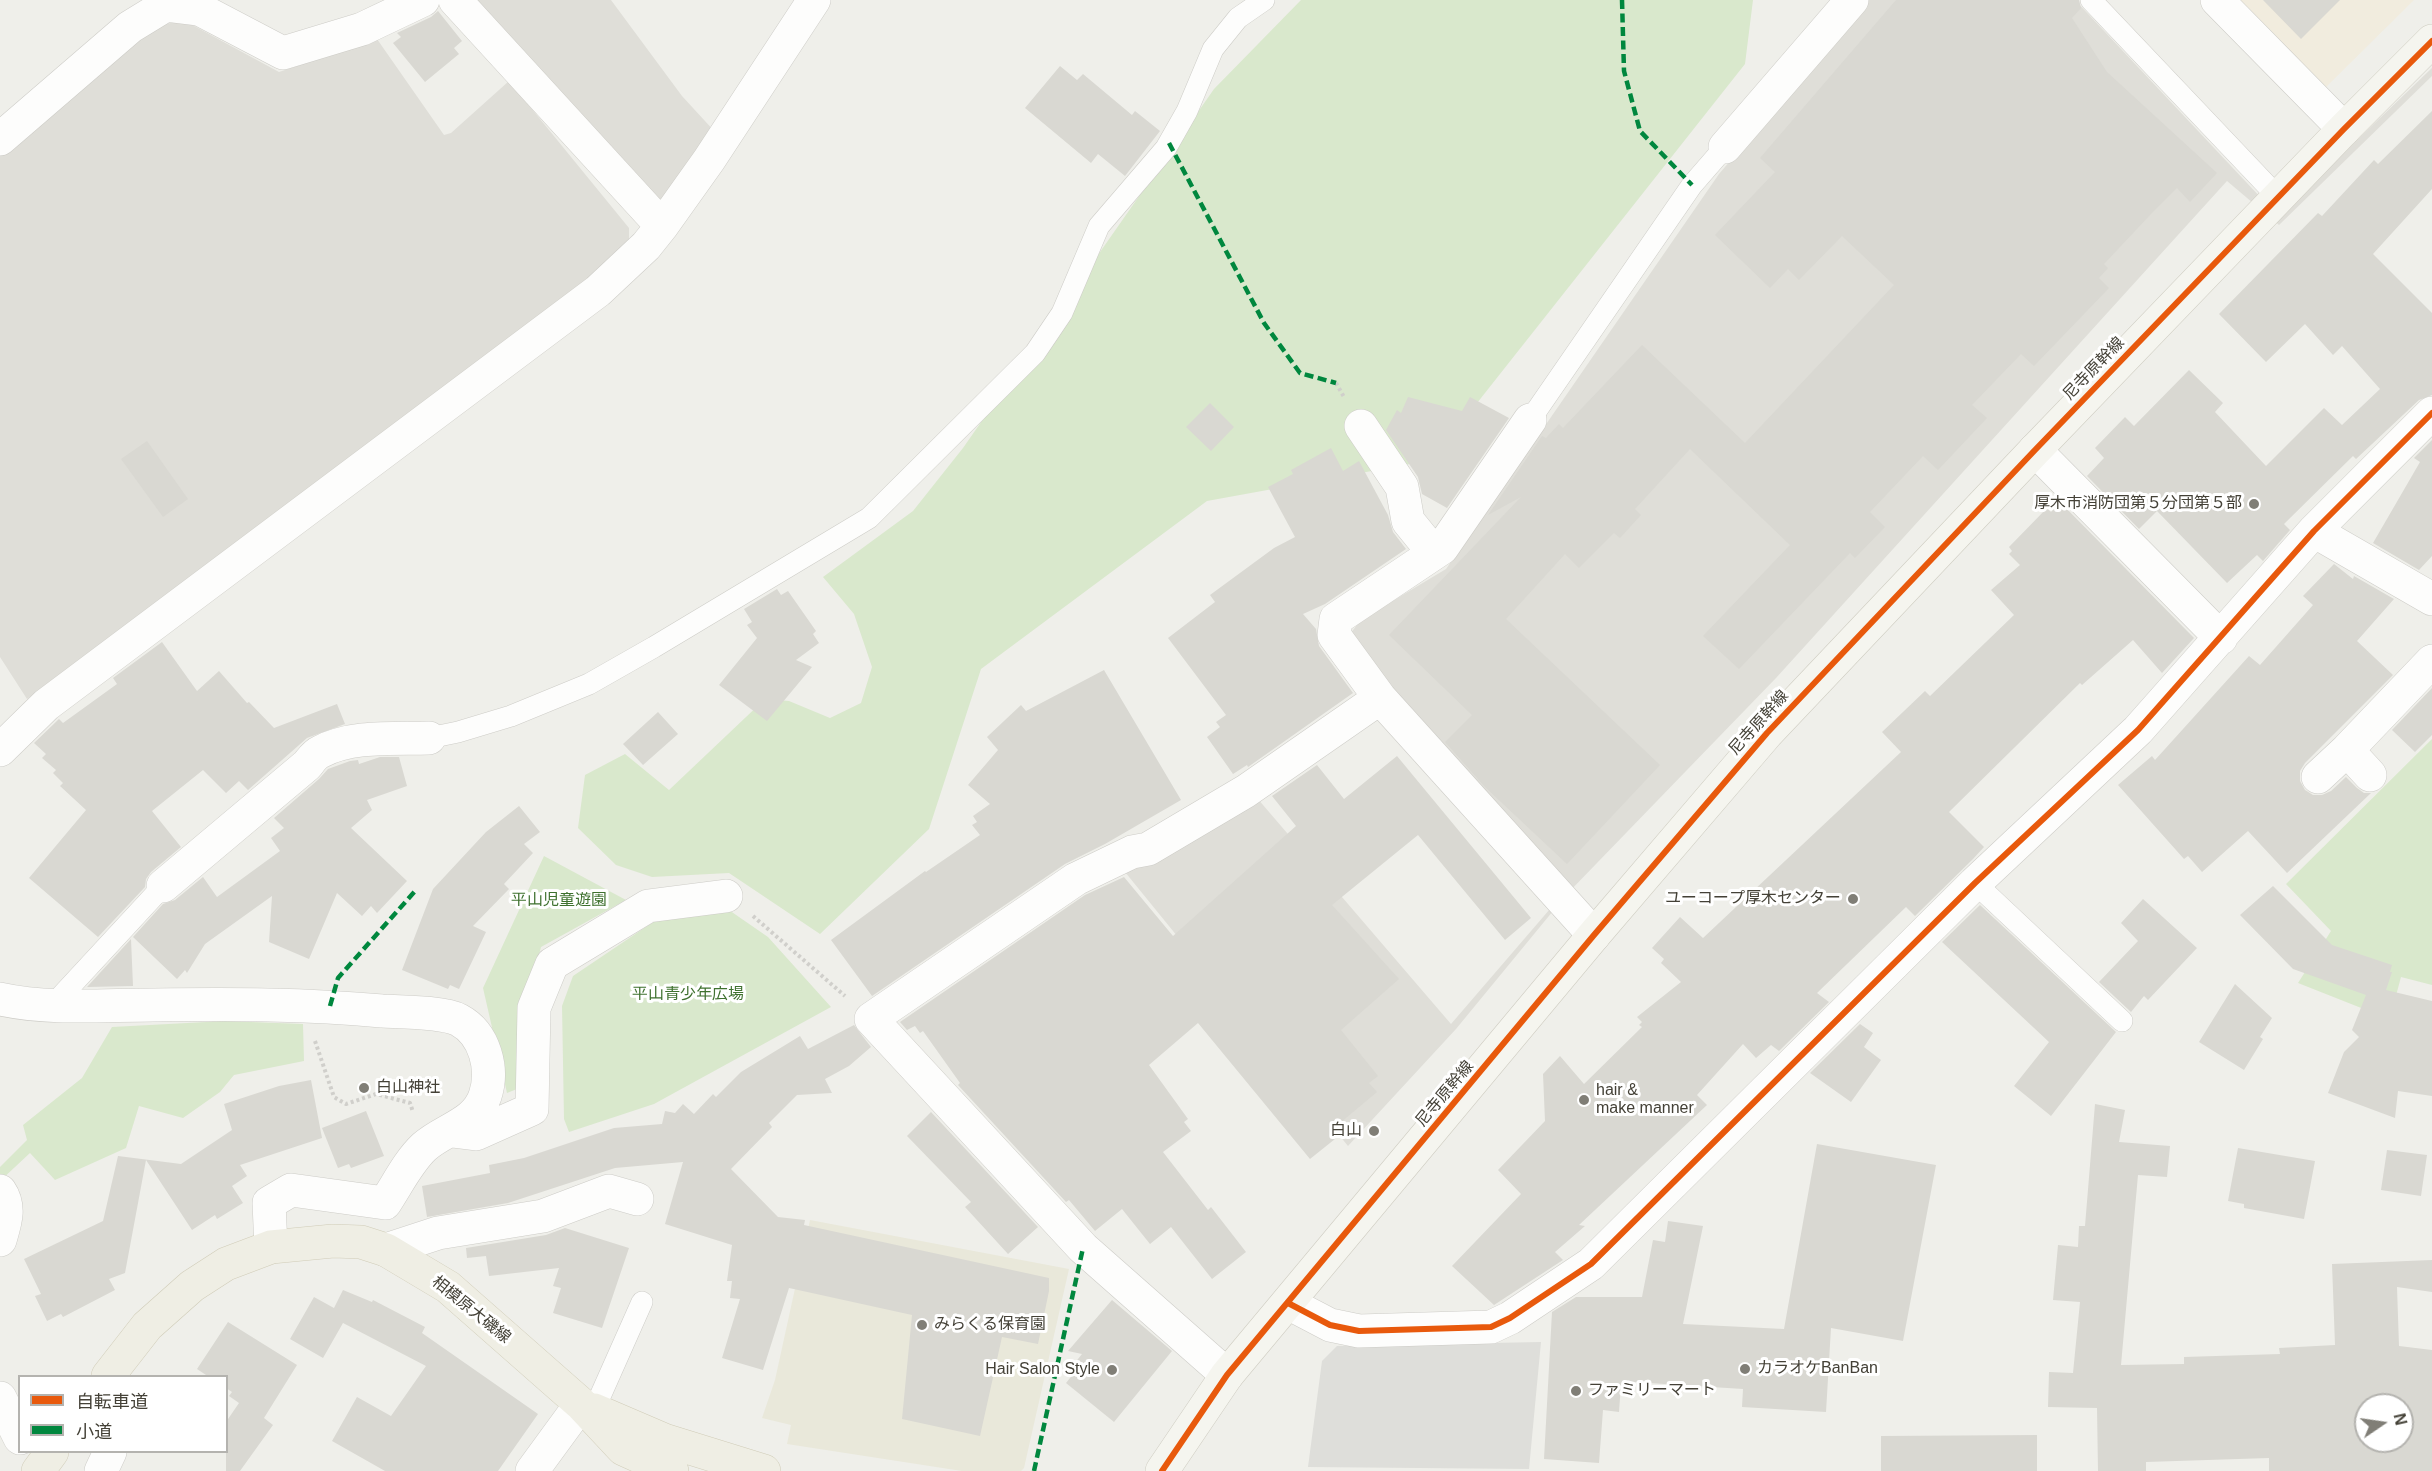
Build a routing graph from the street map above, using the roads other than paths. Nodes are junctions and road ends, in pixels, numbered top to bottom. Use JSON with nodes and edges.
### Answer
{"nodes":[{"id":1,"x":423,"y":0,"type":"edge"},
{"id":2,"x":455,"y":0,"type":"edge"},
{"id":3,"x":814,"y":0,"type":"edge"},
{"id":4,"x":1264,"y":0,"type":"edge"},
{"id":5,"x":1852,"y":0,"type":"edge"},
{"id":6,"x":2091,"y":0,"type":"edge"},
{"id":7,"x":2217,"y":0,"type":"edge"},
{"id":8,"x":2432,"y":41,"type":"edge"},
{"id":9,"x":2344,"y":129,"type":"junction"},
{"id":10,"x":0,"y":139,"type":"edge"},
{"id":11,"x":1725,"y":147,"type":"joint"},
{"id":12,"x":2278,"y":198,"type":"junction"},
{"id":13,"x":662,"y":226,"type":"junction"},
{"id":14,"x":2432,"y":413,"type":"edge"},
{"id":15,"x":1530,"y":420,"type":"joint"},
{"id":16,"x":1361,"y":426,"type":"dead end"},
{"id":17,"x":2035,"y":450,"type":"junction"},
{"id":18,"x":2314,"y":531,"type":"junction"},
{"id":19,"x":1434,"y":554,"type":"junction"},
{"id":20,"x":2432,"y":599,"type":"edge"},
{"id":21,"x":2221,"y":638,"type":"junction"},
{"id":22,"x":2432,"y":661,"type":"edge"},
{"id":23,"x":1380,"y":698,"type":"junction"},
{"id":24,"x":429,"y":738,"type":"joint"},
{"id":25,"x":0,"y":750,"type":"edge"},
{"id":26,"x":2347,"y":750,"type":"junction"},
{"id":27,"x":2370,"y":775,"type":"dead end"},
{"id":28,"x":2318,"y":777,"type":"dead end"},
{"id":29,"x":1975,"y":883,"type":"junction"},
{"id":30,"x":163,"y":886,"type":"joint"},
{"id":31,"x":726,"y":896,"type":"road end"},
{"id":32,"x":1594,"y":935,"type":"junction"},
{"id":33,"x":52,"y":1006,"type":"junction"},
{"id":34,"x":2,"y":1007,"type":"edge"},
{"id":35,"x":2122,"y":1021,"type":"dead end"},
{"id":36,"x":438,"y":1138,"type":"junction"},
{"id":37,"x":616,"y":1185,"type":"dead end"},
{"id":38,"x":0,"y":1191,"type":"edge"},
{"id":39,"x":0,"y":1240,"type":"edge"},
{"id":40,"x":271,"y":1247,"type":"junction"},
{"id":41,"x":386,"y":1250,"type":"junction"},
{"id":42,"x":642,"y":1302,"type":"dead end"},
{"id":43,"x":1288,"y":1303,"type":"junction"},
{"id":44,"x":110,"y":1375,"type":"edge"},
{"id":45,"x":1227,"y":1375,"type":"junction"},
{"id":46,"x":0,"y":1398,"type":"edge"},
{"id":47,"x":588,"y":1407,"type":"junction"},
{"id":48,"x":18,"y":1434,"type":"edge"},
{"id":49,"x":110,"y":1453,"type":"edge"},
{"id":50,"x":101,"y":1471,"type":"edge"},
{"id":51,"x":532,"y":1471,"type":"edge"},
{"id":52,"x":672,"y":1471,"type":"edge"},
{"id":53,"x":764,"y":1471,"type":"edge"},
{"id":54,"x":1162,"y":1471,"type":"edge"}],
"edges":[{"from":1,"to":10,"type":"street"},
{"from":2,"to":13,"type":"street"},
{"from":3,"to":13,"type":"street"},
{"from":4,"to":24,"type":"lane"},
{"from":5,"to":11,"type":"street"},
{"from":6,"to":12,"type":"lane"},
{"from":7,"to":9,"type":"street"},
{"from":8,"to":9,"type":"street","name":"尼寺原幹線"},
{"from":9,"to":12,"type":"street","name":"尼寺原幹線"},
{"from":11,"to":15,"type":"lane"},
{"from":12,"to":17,"type":"street","name":"尼寺原幹線"},
{"from":13,"to":25,"type":"street"},
{"from":14,"to":18,"type":"street"},
{"from":15,"to":19,"type":"street"},
{"from":16,"to":19,"type":"street"},
{"from":17,"to":21,"type":"street"},
{"from":17,"to":32,"type":"street","name":"尼寺原幹線"},
{"from":18,"to":20,"type":"street"},
{"from":18,"to":21,"type":"street"},
{"from":19,"to":23,"type":"street"},
{"from":21,"to":29,"type":"street"},
{"from":22,"to":26,"type":"street"},
{"from":23,"to":32,"type":"street"},
{"from":23,"to":45,"type":"street"},
{"from":24,"to":30,"type":"street"},
{"from":26,"to":27,"type":"street"},
{"from":26,"to":28,"type":"street"},
{"from":29,"to":35,"type":"lane"},
{"from":29,"to":43,"type":"street"},
{"from":30,"to":33,"type":"lane"},
{"from":31,"to":36,"type":"street"},
{"from":32,"to":43,"type":"street","name":"尼寺原幹線"},
{"from":33,"to":34,"type":"street"},
{"from":33,"to":36,"type":"street"},
{"from":36,"to":40,"type":"street"},
{"from":37,"to":41,"type":"street"},
{"from":38,"to":39,"type":"street"},
{"from":40,"to":41,"type":"main road","name":"相模原大磯線"},
{"from":40,"to":44,"type":"main road","name":"相模原大磯線"},
{"from":41,"to":47,"type":"main road","name":"相模原大磯線"},
{"from":42,"to":47,"type":"lane"},
{"from":43,"to":45,"type":"street","name":"尼寺原幹線"},
{"from":45,"to":54,"type":"street","name":"尼寺原幹線"},
{"from":46,"to":48,"type":"street"},
{"from":47,"to":51,"type":"street"},
{"from":47,"to":52,"type":"main road","name":"相模原大磯線"},
{"from":47,"to":53,"type":"main road","name":"相模原大磯線"},
{"from":49,"to":50,"type":"street"}]}
